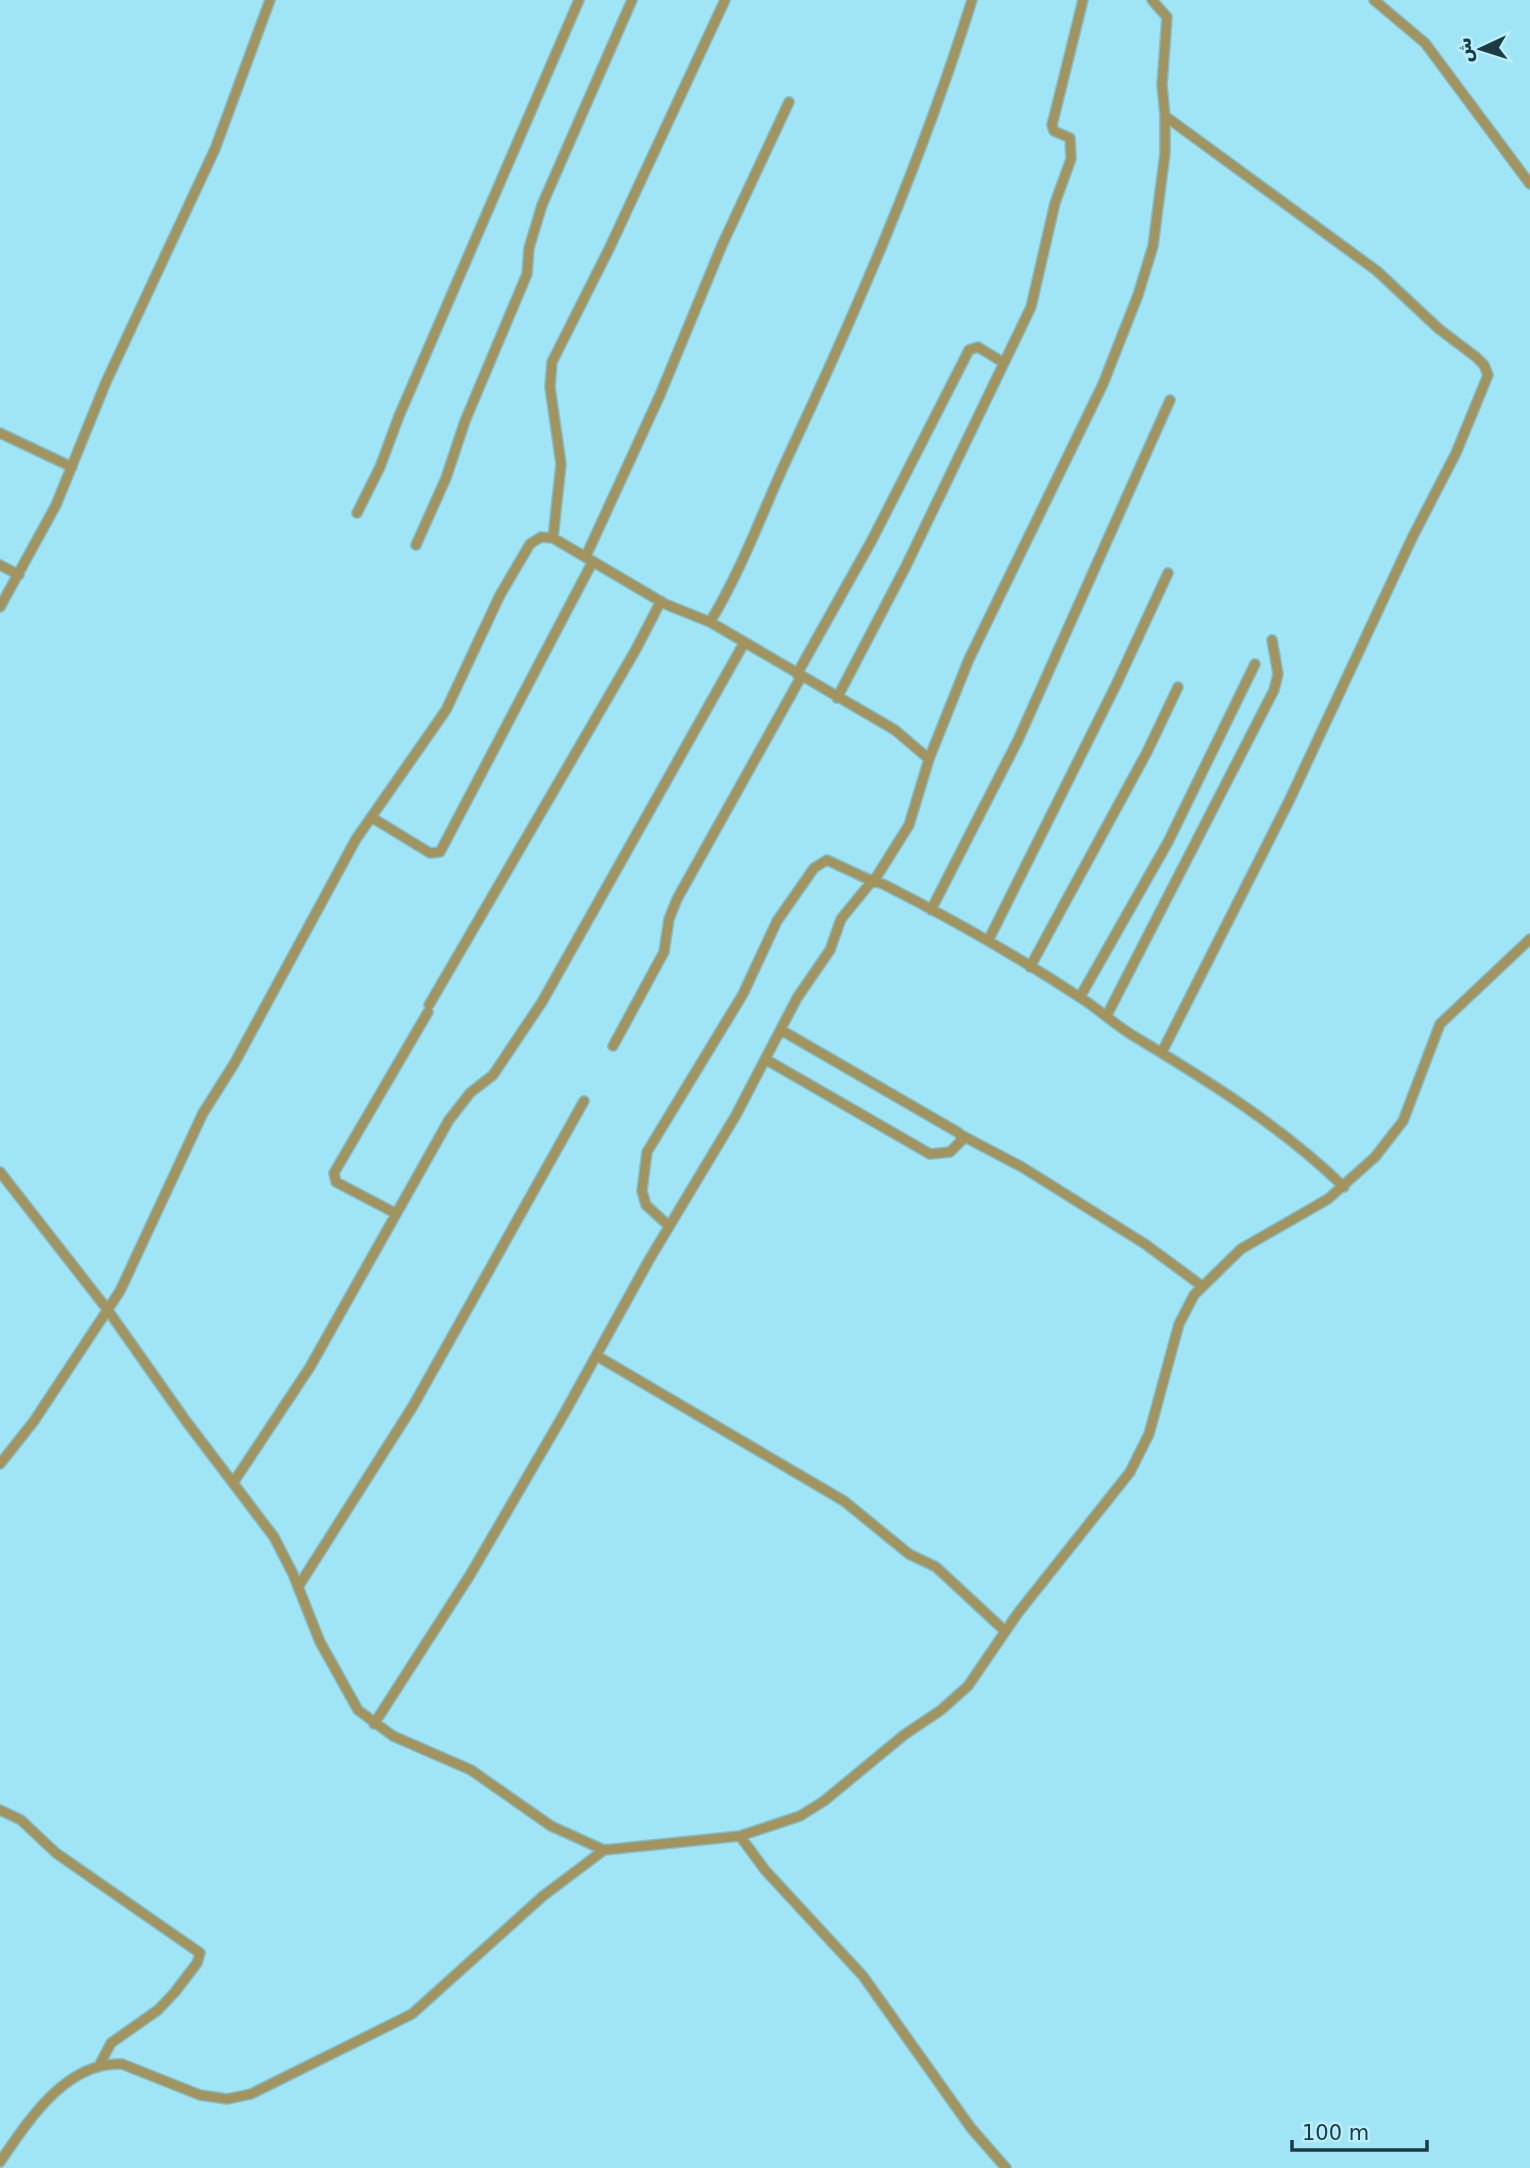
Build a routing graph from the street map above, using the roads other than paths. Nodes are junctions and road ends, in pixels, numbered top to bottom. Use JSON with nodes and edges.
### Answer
{"nodes":[{"id":1,"x":270,"y":0,"type":"edge"},
{"id":2,"x":579,"y":0,"type":"edge"},
{"id":3,"x":632,"y":0,"type":"edge"},
{"id":4,"x":725,"y":0,"type":"edge"},
{"id":5,"x":972,"y":0,"type":"edge"},
{"id":6,"x":1083,"y":0,"type":"edge"},
{"id":7,"x":1152,"y":0,"type":"edge"},
{"id":8,"x":1374,"y":0,"type":"edge"},
{"id":9,"x":789,"y":102,"type":"dead end"},
{"id":10,"x":1165,"y":116,"type":"junction"},
{"id":11,"x":1530,"y":184,"type":"edge"},
{"id":12,"x":1004,"y":363,"type":"junction"},
{"id":13,"x":1170,"y":401,"type":"dead end"},
{"id":14,"x":0,"y":433,"type":"edge"},
{"id":15,"x":72,"y":467,"type":"junction"},
{"id":16,"x":357,"y":513,"type":"dead end"},
{"id":17,"x":553,"y":538,"type":"junction"},
{"id":18,"x":416,"y":545,"type":"dead end"},
{"id":19,"x":590,"y":559,"type":"junction"},
{"id":20,"x":0,"y":565,"type":"edge"},
{"id":21,"x":1168,"y":573,"type":"dead end"},
{"id":22,"x":19,"y":575,"type":"junction"},
{"id":23,"x":661,"y":601,"type":"junction"},
{"id":24,"x":0,"y":607,"type":"edge"},
{"id":25,"x":710,"y":622,"type":"junction"},
{"id":26,"x":1272,"y":640,"type":"dead end"},
{"id":27,"x":744,"y":643,"type":"junction"},
{"id":28,"x":1255,"y":664,"type":"dead end"},
{"id":29,"x":799,"y":676,"type":"junction"},
{"id":30,"x":1178,"y":687,"type":"dead end"},
{"id":31,"x":837,"y":698,"type":"junction"},
{"id":32,"x":929,"y":759,"type":"junction"},
{"id":33,"x":371,"y":817,"type":"junction"},
{"id":34,"x":872,"y":881,"type":"junction"},
{"id":35,"x":931,"y":911,"type":"junction"},
{"id":36,"x":1530,"y":939,"type":"edge"},
{"id":37,"x":988,"y":941,"type":"junction"},
{"id":38,"x":1030,"y":967,"type":"junction"},
{"id":39,"x":1080,"y":997,"type":"junction"},
{"id":40,"x":1107,"y":1015,"type":"junction"},
{"id":41,"x":781,"y":1030,"type":"junction"},
{"id":42,"x":613,"y":1046,"type":"dead end"},
{"id":43,"x":1162,"y":1052,"type":"junction"},
{"id":44,"x":765,"y":1059,"type":"junction"},
{"id":45,"x":584,"y":1101,"type":"dead end"},
{"id":46,"x":961,"y":1135,"type":"junction"},
{"id":47,"x":0,"y":1172,"type":"edge"},
{"id":48,"x":1344,"y":1187,"type":"junction"},
{"id":49,"x":395,"y":1213,"type":"junction"},
{"id":50,"x":668,"y":1226,"type":"junction"},
{"id":51,"x":1202,"y":1286,"type":"junction"},
{"id":52,"x":107,"y":1308,"type":"junction"},
{"id":53,"x":597,"y":1356,"type":"junction"},
{"id":54,"x":0,"y":1464,"type":"edge"},
{"id":55,"x":233,"y":1483,"type":"junction"},
{"id":56,"x":299,"y":1587,"type":"junction"},
{"id":57,"x":1005,"y":1631,"type":"junction"},
{"id":58,"x":374,"y":1724,"type":"junction"},
{"id":59,"x":0,"y":1810,"type":"edge"},
{"id":60,"x":740,"y":1836,"type":"junction"},
{"id":61,"x":604,"y":1850,"type":"junction"},
{"id":62,"x":99,"y":2066,"type":"junction"},
{"id":63,"x":0,"y":2162,"type":"edge"},
{"id":64,"x":1006,"y":2168,"type":"edge"}],
"edges":[{"from":1,"to":15,"type":"street"},
{"from":2,"to":16,"type":"street"},
{"from":3,"to":18,"type":"street"},
{"from":4,"to":17,"type":"street"},
{"from":5,"to":25,"type":"street"},
{"from":6,"to":12,"type":"street"},
{"from":7,"to":10,"type":"street"},
{"from":8,"to":11,"type":"street"},
{"from":9,"to":19,"type":"street"},
{"from":10,"to":32,"type":"street"},
{"from":10,"to":43,"type":"street"},
{"from":12,"to":29,"type":"street"},
{"from":12,"to":31,"type":"street"},
{"from":13,"to":35,"type":"street"},
{"from":14,"to":15,"type":"street"},
{"from":15,"to":22,"type":"street"},
{"from":17,"to":19,"type":"street"},
{"from":17,"to":33,"type":"street"},
{"from":19,"to":23,"type":"street"},
{"from":19,"to":33,"type":"street"},
{"from":20,"to":22,"type":"street"},
{"from":21,"to":37,"type":"street"},
{"from":22,"to":24,"type":"street"},
{"from":23,"to":25,"type":"street"},
{"from":23,"to":49,"type":"street"},
{"from":25,"to":27,"type":"street"},
{"from":26,"to":40,"type":"street"},
{"from":27,"to":29,"type":"street"},
{"from":27,"to":49,"type":"street"},
{"from":28,"to":39,"type":"street"},
{"from":29,"to":31,"type":"street"},
{"from":29,"to":42,"type":"street"},
{"from":30,"to":38,"type":"street"},
{"from":31,"to":32,"type":"street"},
{"from":32,"to":34,"type":"street"},
{"from":33,"to":52,"type":"street"},
{"from":34,"to":35,"type":"street"},
{"from":34,"to":41,"type":"street"},
{"from":34,"to":50,"type":"street"},
{"from":35,"to":37,"type":"street"},
{"from":36,"to":48,"type":"street"},
{"from":37,"to":38,"type":"street"},
{"from":38,"to":39,"type":"street"},
{"from":39,"to":40,"type":"street"},
{"from":40,"to":43,"type":"street"},
{"from":41,"to":44,"type":"street"},
{"from":41,"to":46,"type":"street"},
{"from":43,"to":48,"type":"street"},
{"from":44,"to":46,"type":"street"},
{"from":44,"to":50,"type":"street"},
{"from":45,"to":56,"type":"street"},
{"from":46,"to":51,"type":"street"},
{"from":47,"to":52,"type":"street"},
{"from":48,"to":51,"type":"street"},
{"from":49,"to":55,"type":"street"},
{"from":50,"to":53,"type":"street"},
{"from":51,"to":57,"type":"street"},
{"from":52,"to":54,"type":"street"},
{"from":52,"to":55,"type":"street"},
{"from":53,"to":57,"type":"street"},
{"from":53,"to":58,"type":"street"},
{"from":55,"to":56,"type":"street"},
{"from":56,"to":58,"type":"street"},
{"from":57,"to":60,"type":"street"},
{"from":58,"to":61,"type":"street"},
{"from":59,"to":62,"type":"street"},
{"from":60,"to":61,"type":"street"},
{"from":60,"to":64,"type":"street"},
{"from":61,"to":62,"type":"street"},
{"from":62,"to":63,"type":"street"}]}
